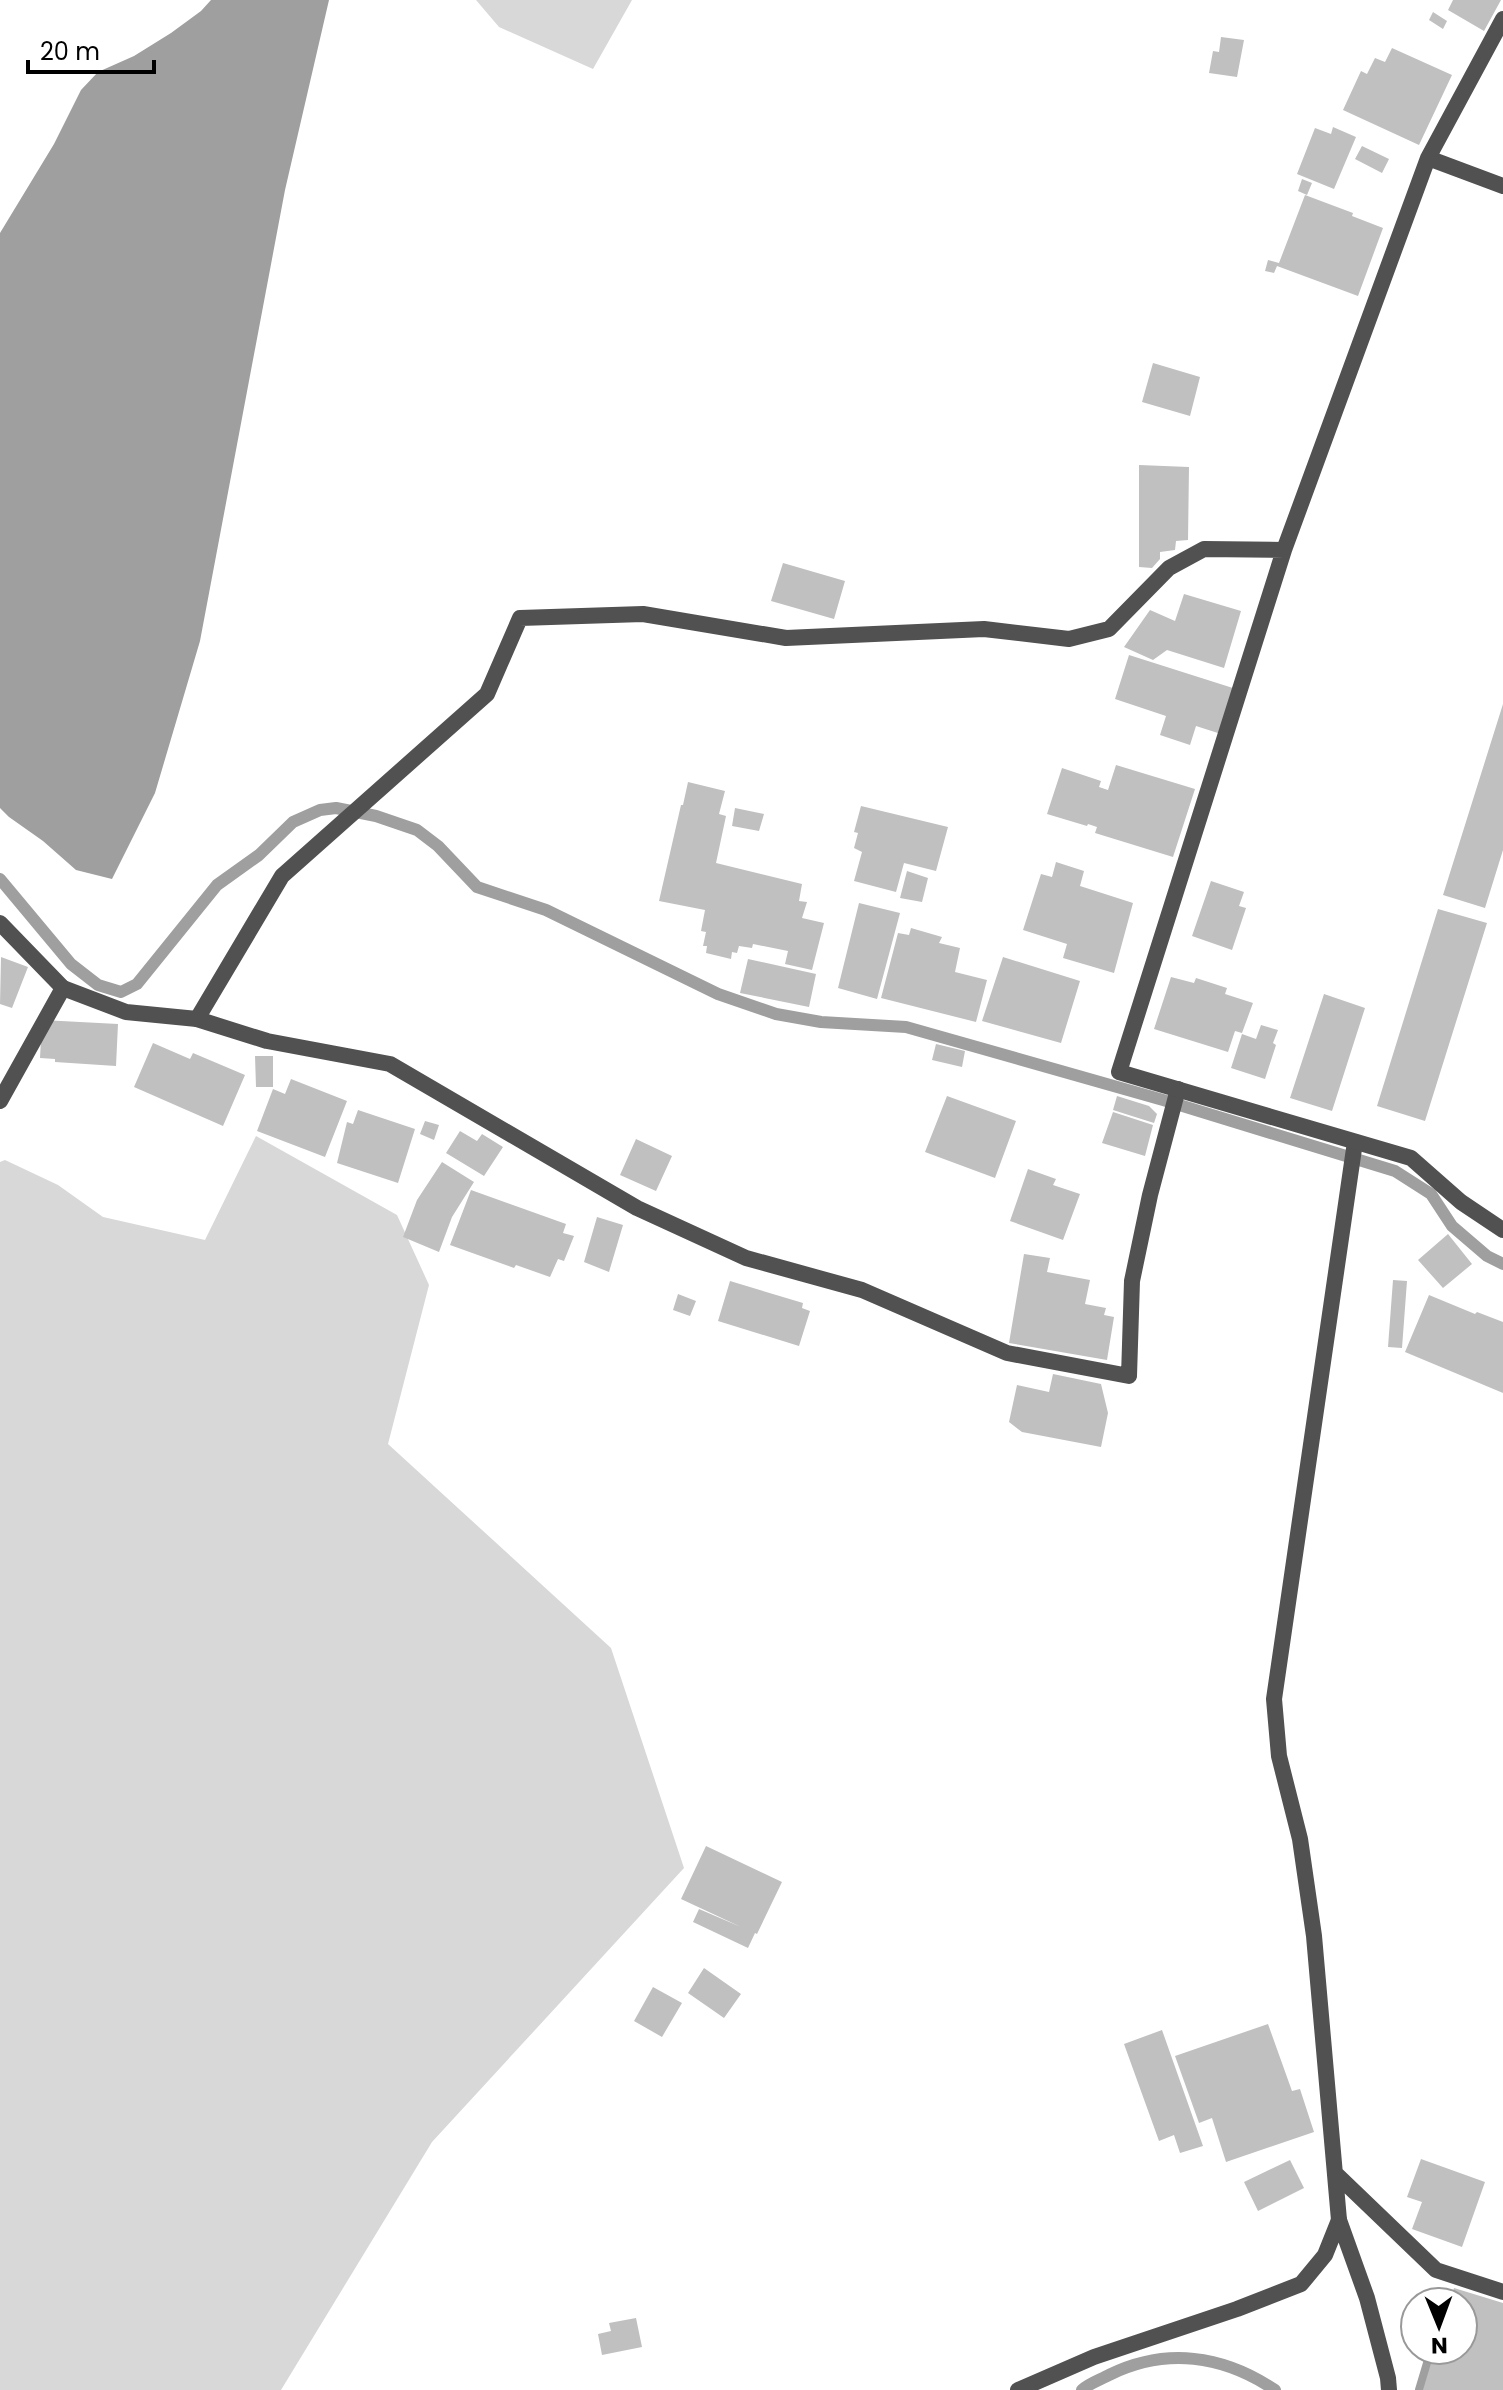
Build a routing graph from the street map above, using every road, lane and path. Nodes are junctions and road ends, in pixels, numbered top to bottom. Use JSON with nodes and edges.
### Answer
{"nodes":[{"id":1,"x":1503,"y":19,"type":"edge"},
{"id":2,"x":1428,"y":158,"type":"junction"},
{"id":3,"x":1503,"y":186,"type":"edge"},
{"id":4,"x":1284,"y":550,"type":"junction"},
{"id":5,"x":0,"y":923,"type":"edge"},
{"id":6,"x":63,"y":988,"type":"junction"},
{"id":7,"x":197,"y":1019,"type":"junction"},
{"id":8,"x":1176,"y":1100,"type":"junction"},
{"id":9,"x":0,"y":1101,"type":"edge"},
{"id":10,"x":1353,"y":1154,"type":"junction"},
{"id":11,"x":1503,"y":1230,"type":"edge"},
{"id":12,"x":1336,"y":2174,"type":"junction"},
{"id":13,"x":1339,"y":2220,"type":"junction"},
{"id":14,"x":1503,"y":2292,"type":"edge"},
{"id":15,"x":1018,"y":2390,"type":"edge"},
{"id":16,"x":1389,"y":2390,"type":"edge"}],
"edges":[{"from":1,"to":2,"type":"street"},
{"from":2,"to":3,"type":"street"},
{"from":2,"to":4,"type":"street"},
{"from":4,"to":7,"type":"street"},
{"from":4,"to":8,"type":"street"},
{"from":5,"to":6,"type":"street"},
{"from":6,"to":7,"type":"street"},
{"from":6,"to":9,"type":"street"},
{"from":7,"to":8,"type":"street"},
{"from":8,"to":10,"type":"street"},
{"from":10,"to":11,"type":"street"},
{"from":10,"to":12,"type":"street"},
{"from":12,"to":13,"type":"street"},
{"from":12,"to":14,"type":"street"},
{"from":13,"to":15,"type":"street"},
{"from":13,"to":16,"type":"street"}]}
